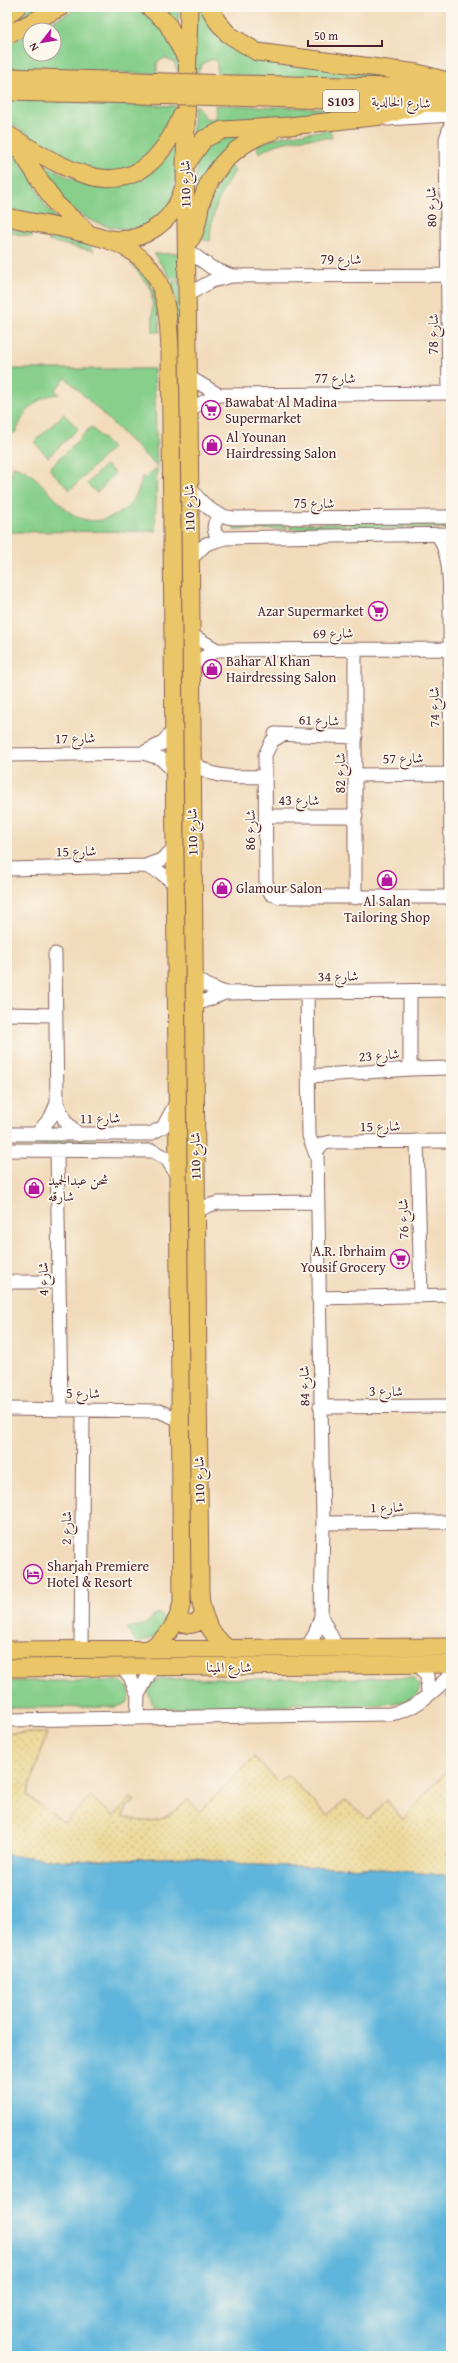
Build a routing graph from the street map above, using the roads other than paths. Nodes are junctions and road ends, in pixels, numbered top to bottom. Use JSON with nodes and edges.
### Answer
{"nodes":[{"id":1,"x":61,"y":7,"type":"edge"},
{"id":2,"x":149,"y":7,"type":"edge"},
{"id":3,"x":189,"y":7,"type":"edge"},
{"id":4,"x":209,"y":7,"type":"edge"},
{"id":5,"x":7,"y":35,"type":"edge"},
{"id":6,"x":187,"y":60,"type":"junction"},
{"id":7,"x":7,"y":77,"type":"edge"},
{"id":8,"x":451,"y":82,"type":"edge"},
{"id":9,"x":451,"y":88,"type":"edge"},
{"id":10,"x":232,"y":91,"type":"junction"},
{"id":11,"x":7,"y":92,"type":"edge"},
{"id":12,"x":451,"y":104,"type":"edge"},
{"id":13,"x":186,"y":107,"type":"junction"},
{"id":14,"x":426,"y":110,"type":"junction"},
{"id":15,"x":451,"y":115,"type":"edge"},
{"id":16,"x":451,"y":124,"type":"edge"},
{"id":17,"x":289,"y":126,"type":"junction"},
{"id":18,"x":8,"y":135,"type":"edge"},
{"id":19,"x":446,"y":139,"type":"junction"},
{"id":20,"x":184,"y":166,"type":"junction"},
{"id":21,"x":185,"y":183,"type":"junction"},
{"id":22,"x":7,"y":217,"type":"edge"},
{"id":23,"x":97,"y":236,"type":"junction"},
{"id":24,"x":187,"y":247,"type":"junction"},
{"id":25,"x":450,"y":275,"type":"edge"},
{"id":26,"x":232,"y":276,"type":"junction"},
{"id":27,"x":187,"y":295,"type":"junction"},
{"id":28,"x":189,"y":377,"type":"junction"},
{"id":29,"x":450,"y":393,"type":"edge"},
{"id":30,"x":219,"y":394,"type":"junction"},
{"id":31,"x":189,"y":409,"type":"junction"},
{"id":32,"x":171,"y":428,"type":"junction"},
{"id":33,"x":189,"y":478,"type":"junction"},
{"id":34,"x":221,"y":516,"type":"junction"},
{"id":35,"x":451,"y":517,"type":"edge"},
{"id":36,"x":436,"y":534,"type":"junction"},
{"id":37,"x":451,"y":534,"type":"edge"},
{"id":38,"x":220,"y":539,"type":"junction"},
{"id":39,"x":450,"y":557,"type":"edge"},
{"id":40,"x":190,"y":560,"type":"junction"},
{"id":41,"x":450,"y":605,"type":"edge"},
{"id":42,"x":190,"y":634,"type":"junction"},
{"id":43,"x":355,"y":649,"type":"junction"},
{"id":44,"x":449,"y":649,"type":"junction"},
{"id":45,"x":217,"y":650,"type":"junction"},
{"id":46,"x":191,"y":665,"type":"junction"},
{"id":47,"x":174,"y":730,"type":"junction"},
{"id":48,"x":282,"y":735,"type":"joint"},
{"id":49,"x":356,"y":737,"type":"junction"},
{"id":50,"x":143,"y":753,"type":"junction"},
{"id":51,"x":7,"y":756,"type":"edge"},
{"id":52,"x":192,"y":760,"type":"junction"},
{"id":53,"x":174,"y":771,"type":"junction"},
{"id":54,"x":450,"y":774,"type":"edge"},
{"id":55,"x":212,"y":775,"type":"junction"},
{"id":56,"x":356,"y":775,"type":"junction"},
{"id":57,"x":265,"y":777,"type":"junction"},
{"id":58,"x":451,"y":782,"type":"edge"},
{"id":59,"x":192,"y":788,"type":"junction"},
{"id":60,"x":266,"y":816,"type":"junction"},
{"id":61,"x":356,"y":816,"type":"junction"},
{"id":62,"x":174,"y":848,"type":"junction"},
{"id":63,"x":145,"y":866,"type":"junction"},
{"id":64,"x":7,"y":868,"type":"edge"},
{"id":65,"x":175,"y":884,"type":"junction"},
{"id":66,"x":451,"y":897,"type":"edge"},
{"id":67,"x":355,"y":898,"type":"junction"},
{"id":68,"x":451,"y":900,"type":"edge"},
{"id":69,"x":55,"y":954,"type":"dead end"},
{"id":70,"x":193,"y":976,"type":"junction"},
{"id":71,"x":451,"y":990,"type":"edge"},
{"id":72,"x":410,"y":991,"type":"junction"},
{"id":73,"x":307,"y":992,"type":"junction"},
{"id":74,"x":226,"y":993,"type":"junction"},
{"id":75,"x":194,"y":1005,"type":"junction"},
{"id":76,"x":7,"y":1014,"type":"edge"},
{"id":77,"x":55,"y":1015,"type":"junction"},
{"id":78,"x":410,"y":1068,"type":"junction"},
{"id":79,"x":451,"y":1068,"type":"edge"},
{"id":80,"x":309,"y":1076,"type":"junction"},
{"id":81,"x":177,"y":1102,"type":"junction"},
{"id":82,"x":57,"y":1104,"type":"junction"},
{"id":83,"x":194,"y":1126,"type":"junction"},
{"id":84,"x":7,"y":1134,"type":"edge"},
{"id":85,"x":37,"y":1134,"type":"junction"},
{"id":86,"x":79,"y":1135,"type":"junction"},
{"id":87,"x":417,"y":1141,"type":"junction"},
{"id":88,"x":451,"y":1141,"type":"edge"},
{"id":89,"x":7,"y":1150,"type":"edge"},
{"id":90,"x":57,"y":1150,"type":"junction"},
{"id":91,"x":316,"y":1155,"type":"junction"},
{"id":92,"x":178,"y":1177,"type":"junction"},
{"id":93,"x":196,"y":1190,"type":"junction"},
{"id":94,"x":218,"y":1202,"type":"junction"},
{"id":95,"x":316,"y":1202,"type":"junction"},
{"id":96,"x":196,"y":1212,"type":"junction"},
{"id":97,"x":179,"y":1243,"type":"junction"},
{"id":98,"x":7,"y":1282,"type":"edge"},
{"id":99,"x":59,"y":1282,"type":"junction"},
{"id":100,"x":451,"y":1295,"type":"edge"},
{"id":101,"x":421,"y":1296,"type":"junction"},
{"id":102,"x":318,"y":1298,"type":"junction"},
{"id":103,"x":196,"y":1304,"type":"junction"},
{"id":104,"x":180,"y":1398,"type":"junction"},
{"id":105,"x":451,"y":1406,"type":"edge"},
{"id":106,"x":320,"y":1407,"type":"junction"},
{"id":107,"x":61,"y":1408,"type":"junction"},
{"id":108,"x":83,"y":1408,"type":"junction"},
{"id":109,"x":7,"y":1409,"type":"edge"},
{"id":110,"x":159,"y":1411,"type":"junction"},
{"id":111,"x":180,"y":1420,"type":"junction"},
{"id":112,"x":451,"y":1522,"type":"edge"},
{"id":113,"x":323,"y":1523,"type":"junction"},
{"id":114,"x":203,"y":1615,"type":"junction"},
{"id":115,"x":321,"y":1616,"type":"junction"},
{"id":116,"x":178,"y":1618,"type":"junction"},
{"id":117,"x":451,"y":1647,"type":"edge"},
{"id":118,"x":337,"y":1648,"type":"junction"},
{"id":119,"x":357,"y":1648,"type":"junction"},
{"id":120,"x":81,"y":1649,"type":"junction"},
{"id":121,"x":99,"y":1649,"type":"junction"},
{"id":122,"x":228,"y":1649,"type":"junction"},
{"id":123,"x":306,"y":1649,"type":"junction"},
{"id":124,"x":7,"y":1650,"type":"edge"},
{"id":125,"x":147,"y":1650,"type":"junction"},
{"id":126,"x":451,"y":1664,"type":"edge"},
{"id":127,"x":419,"y":1665,"type":"junction"},
{"id":128,"x":309,"y":1666,"type":"junction"},
{"id":129,"x":122,"y":1667,"type":"junction"},
{"id":130,"x":153,"y":1667,"type":"junction"},
{"id":131,"x":7,"y":1668,"type":"edge"},
{"id":132,"x":37,"y":1668,"type":"junction"},
{"id":133,"x":451,"y":1675,"type":"edge"},
{"id":134,"x":138,"y":1695,"type":"junction"},
{"id":135,"x":428,"y":1695,"type":"junction"},
{"id":136,"x":136,"y":1718,"type":"junction"},
{"id":137,"x":7,"y":1720,"type":"edge"}],
"edges":[{"from":1,"to":5,"type":"main road"},
{"from":2,"to":6,"type":"main road"},
{"from":3,"to":6,"type":"main road","name":"شارع 110"},
{"from":4,"to":8,"type":"main road"},
{"from":6,"to":13,"type":"main road","name":"شارع 110"},
{"from":7,"to":10,"type":"main road","bridge":true},
{"from":9,"to":10,"type":"main road","name":"شارع الخالدية","number":"S103"},
{"from":10,"to":11,"type":"main road","bridge":true},
{"from":10,"to":14,"type":"main road","name":"شارع الخالدية","number":"S103"},
{"from":12,"to":14,"type":"main road","name":"شارع الخالدية","number":"S103"},
{"from":13,"to":18,"type":"main road"},
{"from":13,"to":20,"type":"main road","name":"شارع 110"},
{"from":14,"to":15,"type":"street"},
{"from":14,"to":17,"type":"main road"},
{"from":14,"to":19,"type":"street"},
{"from":16,"to":19,"type":"street","name":"شارع 80"},
{"from":17,"to":20,"type":"main road"},
{"from":17,"to":24,"type":"main road"},
{"from":18,"to":23,"type":"main road"},
{"from":19,"to":25,"type":"street","name":"شارع 80"},
{"from":20,"to":21,"type":"main road","name":"شارع 110"},
{"from":21,"to":23,"type":"main road"},
{"from":21,"to":24,"type":"main road","name":"شارع 110"},
{"from":22,"to":23,"type":"main road","name":"شارع 110"},
{"from":23,"to":32,"type":"main road","name":"شارع 110"},
{"from":24,"to":26,"type":"street","name":"شارع 79"},
{"from":24,"to":27,"type":"main road","name":"شارع 110"},
{"from":25,"to":26,"type":"street","name":"شارع 79"},
{"from":25,"to":29,"type":"street","name":"شارع 78"},
{"from":26,"to":27,"type":"street","name":"شارع 79"},
{"from":27,"to":28,"type":"main road","name":"شارع 110"},
{"from":28,"to":30,"type":"street","name":"شارع 77"},
{"from":28,"to":31,"type":"main road","name":"شارع 110"},
{"from":29,"to":30,"type":"street","name":"شارع 77"},
{"from":30,"to":31,"type":"street","name":"شارع 77"},
{"from":31,"to":33,"type":"main road","name":"شارع 110"},
{"from":32,"to":33,"type":"main road"},
{"from":32,"to":47,"type":"main road","name":"شارع 110"},
{"from":33,"to":34,"type":"street","name":"شارع 75"},
{"from":33,"to":40,"type":"main road","name":"شارع 110"},
{"from":34,"to":35,"type":"street","name":"شارع 75"},
{"from":34,"to":38,"type":"street"},
{"from":36,"to":37,"type":"street"},
{"from":36,"to":38,"type":"street"},
{"from":36,"to":39,"type":"street","name":"شارع 74"},
{"from":38,"to":40,"type":"street"},
{"from":39,"to":41,"type":"street","name":"شارع 74"},
{"from":40,"to":42,"type":"main road","name":"شارع 110"},
{"from":41,"to":44,"type":"street","name":"شارع 74"},
{"from":42,"to":45,"type":"street"},
{"from":42,"to":46,"type":"main road","name":"شارع 110"},
{"from":43,"to":44,"type":"street","name":"شارع 69"},
{"from":43,"to":45,"type":"street","name":"شارع 69"},
{"from":43,"to":49,"type":"street","name":"شارع 82"},
{"from":44,"to":54,"type":"street","name":"شارع 74"},
{"from":45,"to":46,"type":"street","name":"شارع 69"},
{"from":46,"to":52,"type":"main road","name":"شارع 110"},
{"from":47,"to":50,"type":"street","name":"شارع 17"},
{"from":47,"to":53,"type":"main road","name":"شارع 110"},
{"from":48,"to":49,"type":"street","name":"شارع 61"},
{"from":48,"to":57,"type":"street","name":"شارع 86"},
{"from":49,"to":56,"type":"street","name":"شارع 82"},
{"from":50,"to":51,"type":"street","name":"شارع 17"},
{"from":50,"to":53,"type":"street","name":"شارع 17"},
{"from":52,"to":55,"type":"street"},
{"from":52,"to":59,"type":"main road","name":"شارع 110"},
{"from":53,"to":62,"type":"main road","name":"شارع 110"},
{"from":54,"to":56,"type":"street","name":"شارع 57"},
{"from":54,"to":58,"type":"street","name":"شارع 74"},
{"from":55,"to":57,"type":"street"},
{"from":55,"to":59,"type":"street"},
{"from":56,"to":61,"type":"street","name":"شارع 82"},
{"from":57,"to":60,"type":"street","name":"شارع 86"},
{"from":58,"to":66,"type":"street","name":"شارع 74"},
{"from":59,"to":70,"type":"main road","name":"شارع 110"},
{"from":60,"to":61,"type":"street","name":"شارع 43"},
{"from":60,"to":67,"type":"street","name":"شارع 86"},
{"from":61,"to":67,"type":"street","name":"شارع 82"},
{"from":62,"to":63,"type":"street","name":"شارع 15"},
{"from":62,"to":65,"type":"main road","name":"شارع 110"},
{"from":63,"to":64,"type":"street","name":"شارع 15"},
{"from":63,"to":65,"type":"street","name":"شارع 15"},
{"from":65,"to":81,"type":"main road","name":"شارع 110"},
{"from":66,"to":67,"type":"street"},
{"from":66,"to":68,"type":"street","name":"شارع 74"},
{"from":69,"to":77,"type":"street"},
{"from":70,"to":74,"type":"street","name":"شارع 34"},
{"from":70,"to":75,"type":"main road","name":"شارع 110"},
{"from":71,"to":72,"type":"street","name":"شارع 34"},
{"from":72,"to":73,"type":"street","name":"شارع 34"},
{"from":72,"to":78,"type":"street"},
{"from":73,"to":74,"type":"street","name":"شارع 34"},
{"from":73,"to":80,"type":"street"},
{"from":74,"to":75,"type":"street","name":"شارع 34"},
{"from":75,"to":83,"type":"main road","name":"شارع 110"},
{"from":76,"to":77,"type":"street"},
{"from":77,"to":82,"type":"street"},
{"from":78,"to":79,"type":"street","name":"شارع 23"},
{"from":78,"to":80,"type":"street","name":"شارع 23"},
{"from":80,"to":91,"type":"street"},
{"from":81,"to":83,"type":"main road"},
{"from":81,"to":86,"type":"street","name":"شارع 11"},
{"from":81,"to":92,"type":"main road","name":"شارع 110"},
{"from":82,"to":85,"type":"street"},
{"from":82,"to":86,"type":"street"},
{"from":83,"to":93,"type":"main road","name":"شارع 110"},
{"from":84,"to":85,"type":"street","name":"شارع 11"},
{"from":85,"to":86,"type":"street","name":"شارع 11"},
{"from":87,"to":88,"type":"street","name":"شارع 15"},
{"from":87,"to":91,"type":"street","name":"شارع 15"},
{"from":87,"to":101,"type":"street","name":"شارع 76"},
{"from":89,"to":90,"type":"street"},
{"from":90,"to":92,"type":"street"},
{"from":90,"to":99,"type":"street","name":"شارع 4"},
{"from":91,"to":95,"type":"street","name":"شارع 84"},
{"from":92,"to":97,"type":"main road","name":"شارع 110"},
{"from":93,"to":94,"type":"street"},
{"from":93,"to":96,"type":"main road","name":"شارع 110"},
{"from":94,"to":95,"type":"street"},
{"from":94,"to":96,"type":"street"},
{"from":95,"to":102,"type":"street","name":"شارع 84"},
{"from":96,"to":103,"type":"main road","name":"شارع 110"},
{"from":97,"to":103,"type":"main road"},
{"from":97,"to":104,"type":"main road","name":"شارع 110"},
{"from":98,"to":99,"type":"street"},
{"from":99,"to":107,"type":"street","name":"شارع 4"},
{"from":100,"to":101,"type":"street"},
{"from":101,"to":102,"type":"street"},
{"from":102,"to":106,"type":"street","name":"شارع 84"},
{"from":103,"to":114,"type":"main road","name":"شارع 110"},
{"from":104,"to":110,"type":"street"},
{"from":104,"to":111,"type":"main road","name":"شارع 110"},
{"from":105,"to":106,"type":"street","name":"شارع 3"},
{"from":106,"to":113,"type":"street","name":"شارع 84"},
{"from":107,"to":108,"type":"street","name":"شارع 5"},
{"from":107,"to":109,"type":"street","name":"شارع 5"},
{"from":108,"to":110,"type":"street","name":"شارع 5"},
{"from":108,"to":120,"type":"street","name":"شارع 2"},
{"from":110,"to":111,"type":"street","name":"شارع 5"},
{"from":111,"to":116,"type":"main road","name":"شارع 110"},
{"from":112,"to":113,"type":"street","name":"شارع 1"},
{"from":113,"to":115,"type":"street","name":"شارع 84"},
{"from":114,"to":116,"type":"main road"},
{"from":114,"to":122,"type":"main road","name":"شارع 110"},
{"from":115,"to":118,"type":"street","name":"شارع 84"},
{"from":115,"to":123,"type":"street","name":"شارع 84"},
{"from":116,"to":125,"type":"main road","name":"شارع 110"},
{"from":117,"to":119,"type":"main road","name":"شارع المينا"},
{"from":118,"to":119,"type":"main road","name":"شارع المينا"},
{"from":118,"to":123,"type":"main road","name":"شارع المينا"},
{"from":119,"to":128,"type":"main road"},
{"from":120,"to":121,"type":"main road","name":"شارع المينا"},
{"from":120,"to":124,"type":"main road","name":"شارع المينا"},
{"from":121,"to":125,"type":"main road","name":"شارع المينا"},
{"from":121,"to":132,"type":"main road"},
{"from":122,"to":123,"type":"main road","name":"شارع المينا"},
{"from":122,"to":125,"type":"main road","name":"شارع المينا"},
{"from":126,"to":127,"type":"main road","name":"شارع المينا"},
{"from":127,"to":128,"type":"main road","name":"شارع المينا"},
{"from":127,"to":135,"type":"street"},
{"from":128,"to":130,"type":"main road","name":"شارع المينا"},
{"from":129,"to":130,"type":"main road","name":"شارع المينا"},
{"from":129,"to":132,"type":"main road","name":"شارع المينا"},
{"from":129,"to":134,"type":"street"},
{"from":130,"to":134,"type":"street"},
{"from":131,"to":132,"type":"main road","name":"شارع المينا"},
{"from":133,"to":135,"type":"street"},
{"from":134,"to":136,"type":"street"},
{"from":135,"to":136,"type":"street"},
{"from":136,"to":137,"type":"street"}]}
